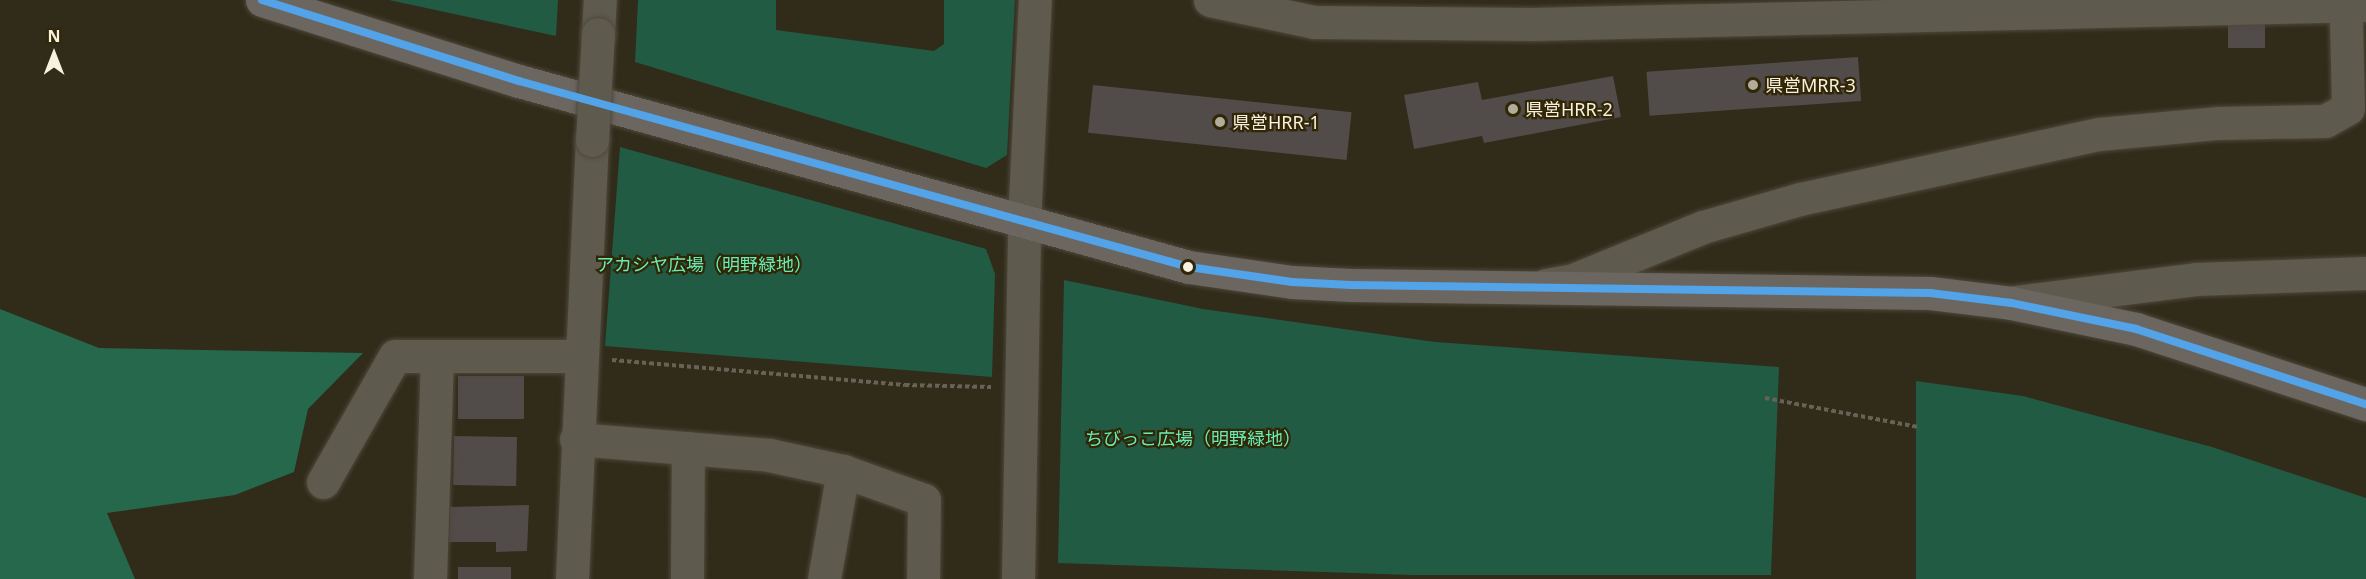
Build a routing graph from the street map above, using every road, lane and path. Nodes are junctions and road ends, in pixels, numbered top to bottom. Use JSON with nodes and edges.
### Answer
{"nodes":[{"id":1,"x":262,"y":0,"type":"edge"},
{"id":2,"x":600,"y":0,"type":"edge"},
{"id":3,"x":1035,"y":0,"type":"edge"},
{"id":4,"x":1210,"y":0,"type":"edge"},
{"id":5,"x":2349,"y":3,"type":"edge"},
{"id":6,"x":1951,"y":8,"type":"edge"},
{"id":7,"x":1024,"y":222,"type":"junction"},
{"id":8,"x":2366,"y":273,"type":"edge"},
{"id":9,"x":1543,"y":286,"type":"junction"},
{"id":10,"x":2011,"y":303,"type":"junction"},
{"id":11,"x":437,"y":358,"type":"junction"},
{"id":12,"x":594,"y":358,"type":"junction"},
{"id":13,"x":1022,"y":387,"type":"junction"},
{"id":14,"x":1765,"y":398,"type":"dead end"},
{"id":15,"x":2366,"y":404,"type":"edge"},
{"id":16,"x":1918,"y":427,"type":"dead end"},
{"id":17,"x":576,"y":439,"type":"junction"},
{"id":18,"x":688,"y":448,"type":"junction"},
{"id":19,"x":843,"y":471,"type":"junction"},
{"id":20,"x":323,"y":482,"type":"dead end"},
{"id":21,"x":430,"y":579,"type":"edge"},
{"id":22,"x":572,"y":579,"type":"edge"},
{"id":23,"x":687,"y":579,"type":"edge"},
{"id":24,"x":824,"y":579,"type":"edge"},
{"id":25,"x":923,"y":579,"type":"edge"},
{"id":26,"x":1018,"y":579,"type":"edge"}],
"edges":[{"from":1,"to":7,"type":"main road"},
{"from":2,"to":12,"type":"street","bridge":true},
{"from":3,"to":7,"type":"street"},
{"from":4,"to":6,"type":"street"},
{"from":5,"to":6,"type":"street"},
{"from":5,"to":9,"type":"street"},
{"from":7,"to":9,"type":"main road"},
{"from":7,"to":13,"type":"street"},
{"from":8,"to":10,"type":"street"},
{"from":9,"to":10,"type":"main road"},
{"from":10,"to":15,"type":"main road"},
{"from":11,"to":12,"type":"street"},
{"from":11,"to":20,"type":"street"},
{"from":11,"to":21,"type":"street"},
{"from":12,"to":13,"type":"path"},
{"from":12,"to":17,"type":"street"},
{"from":13,"to":26,"type":"street"},
{"from":14,"to":16,"type":"path"},
{"from":17,"to":18,"type":"street"},
{"from":17,"to":22,"type":"street"},
{"from":18,"to":19,"type":"street"},
{"from":18,"to":23,"type":"street"},
{"from":19,"to":24,"type":"street"},
{"from":19,"to":25,"type":"street"}]}
